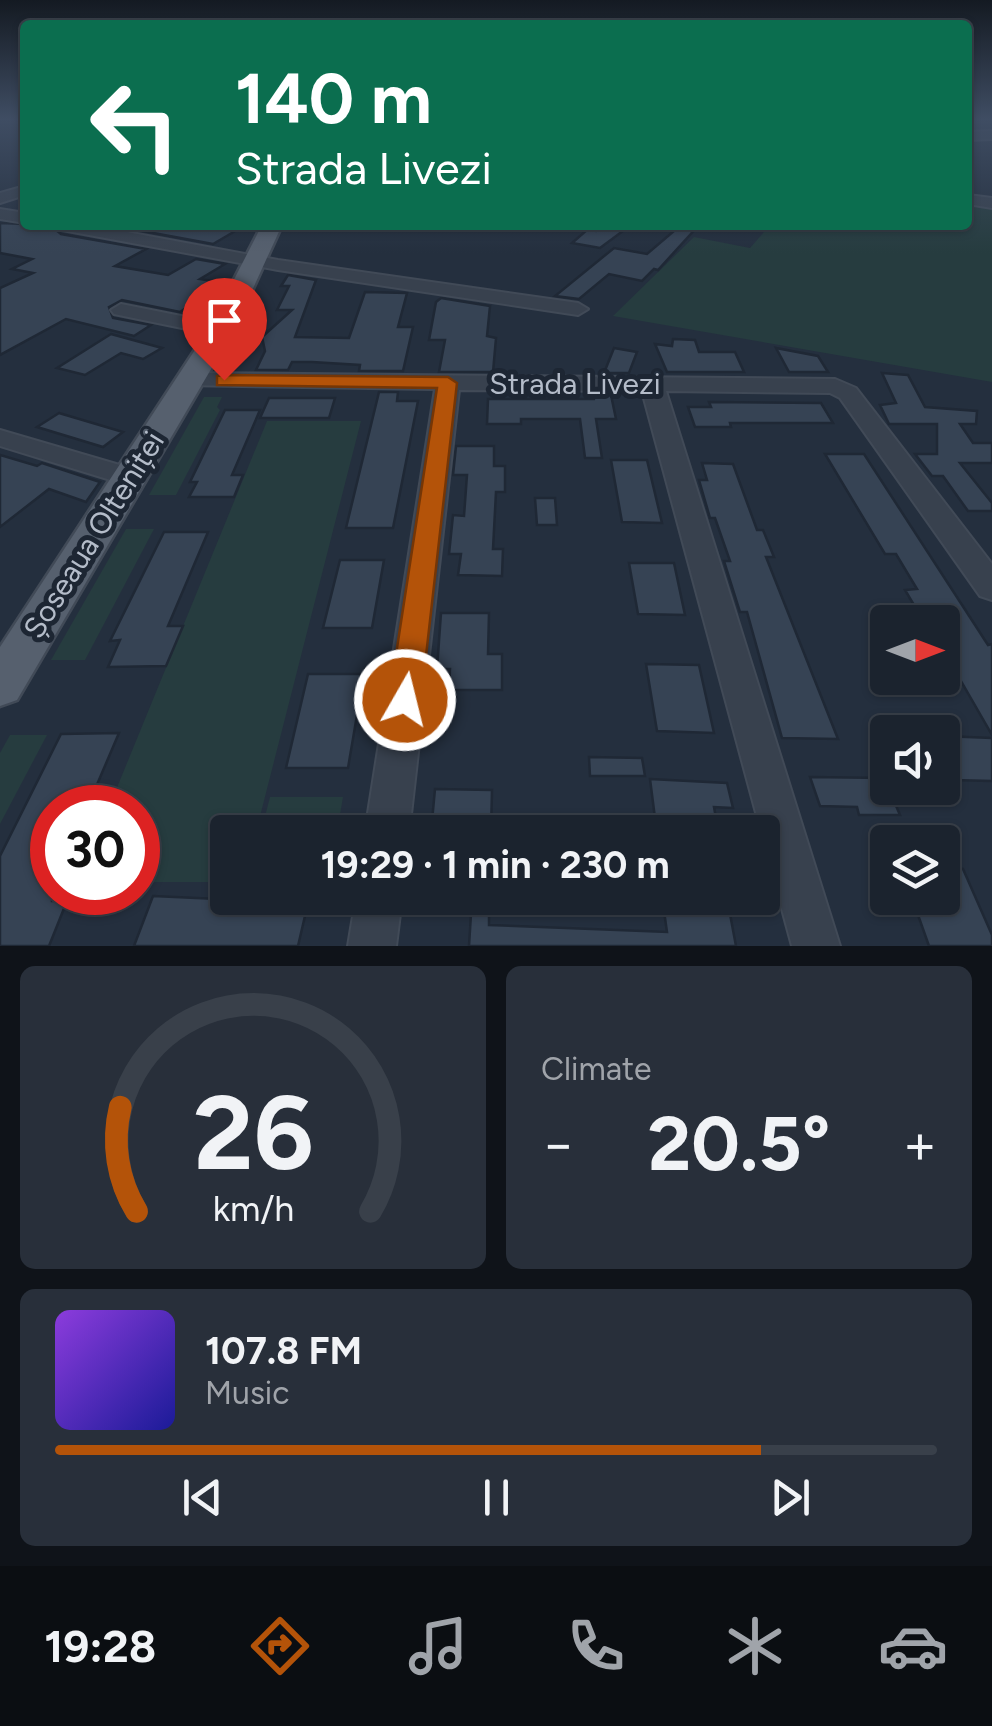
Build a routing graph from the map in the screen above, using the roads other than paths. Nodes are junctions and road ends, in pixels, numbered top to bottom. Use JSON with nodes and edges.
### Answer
{"nodes":[{"id":1,"x":92,"y":230,"type":"edge"},
{"id":2,"x":270,"y":230,"type":"edge"},
{"id":3,"x":256,"y":261,"type":"junction"},
{"id":4,"x":578,"y":309,"type":"dead end"},
{"id":5,"x":121,"y":310,"type":"dead end"},
{"id":6,"x":221,"y":330,"type":"junction"},
{"id":7,"x":190,"y":380,"type":"junction"},
{"id":8,"x":448,"y":383,"type":"junction"},
{"id":9,"x":652,"y":384,"type":"junction"},
{"id":10,"x":0,"y":438,"type":"edge"},
{"id":11,"x":130,"y":477,"type":"junction"},
{"id":12,"x":992,"y":588,"type":"edge"},
{"id":13,"x":0,"y":686,"type":"edge"},
{"id":14,"x":389,"y":815,"type":"edge"},
{"id":15,"x":377,"y":915,"type":"edge"},
{"id":16,"x":372,"y":946,"type":"edge"},
{"id":17,"x":816,"y":946,"type":"edge"}],
"edges":[{"from":1,"to":3,"type":"street"},
{"from":2,"to":3,"type":"main road","name":"Șoseaua Olteniței"},
{"from":3,"to":4,"type":"street"},
{"from":3,"to":6,"type":"main road","name":"Șoseaua Olteniței"},
{"from":5,"to":6,"type":"street"},
{"from":6,"to":7,"type":"main road","name":"Șoseaua Olteniței"},
{"from":7,"to":8,"type":"street","name":"Strada Livezi"},
{"from":7,"to":11,"type":"main road","name":"Șoseaua Olteniței"},
{"from":8,"to":9,"type":"street","name":"Strada Livezi"},
{"from":8,"to":14,"type":"street"},
{"from":9,"to":12,"type":"street","name":"Strada Livezi"},
{"from":9,"to":17,"type":"street"},
{"from":10,"to":11,"type":"street"},
{"from":11,"to":13,"type":"main road","name":"Șoseaua Olteniței"},
{"from":15,"to":16,"type":"street"}]}
